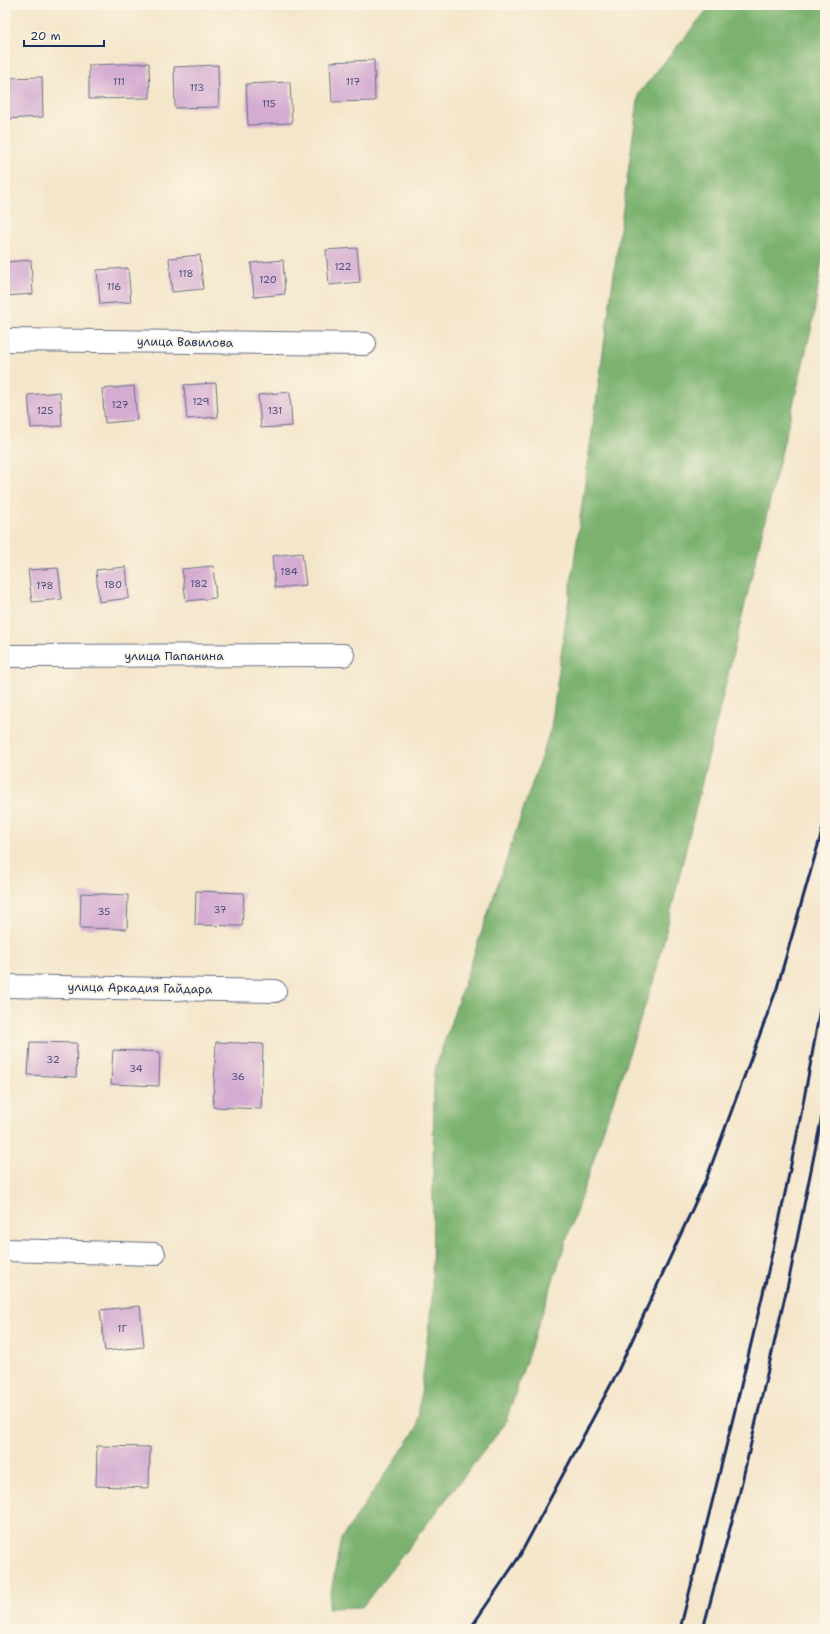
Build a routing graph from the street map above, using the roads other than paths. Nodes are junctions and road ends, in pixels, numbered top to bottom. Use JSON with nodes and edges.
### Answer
{"nodes":[{"id":1,"x":5,"y":340,"type":"edge"},
{"id":2,"x":365,"y":344,"type":"dead end"},
{"id":3,"x":343,"y":655,"type":"dead end"},
{"id":4,"x":5,"y":656,"type":"edge"},
{"id":5,"x":5,"y":986,"type":"edge"},
{"id":6,"x":275,"y":991,"type":"dead end"},
{"id":7,"x":5,"y":1250,"type":"edge"},
{"id":8,"x":154,"y":1254,"type":"dead end"}],
"edges":[{"from":1,"to":2,"type":"street","name":"улица Вавилова"},
{"from":3,"to":4,"type":"street","name":"улица Папанина"},
{"from":5,"to":6,"type":"street","name":"улица Аркадия Гайдара"},
{"from":7,"to":8,"type":"street"}]}
